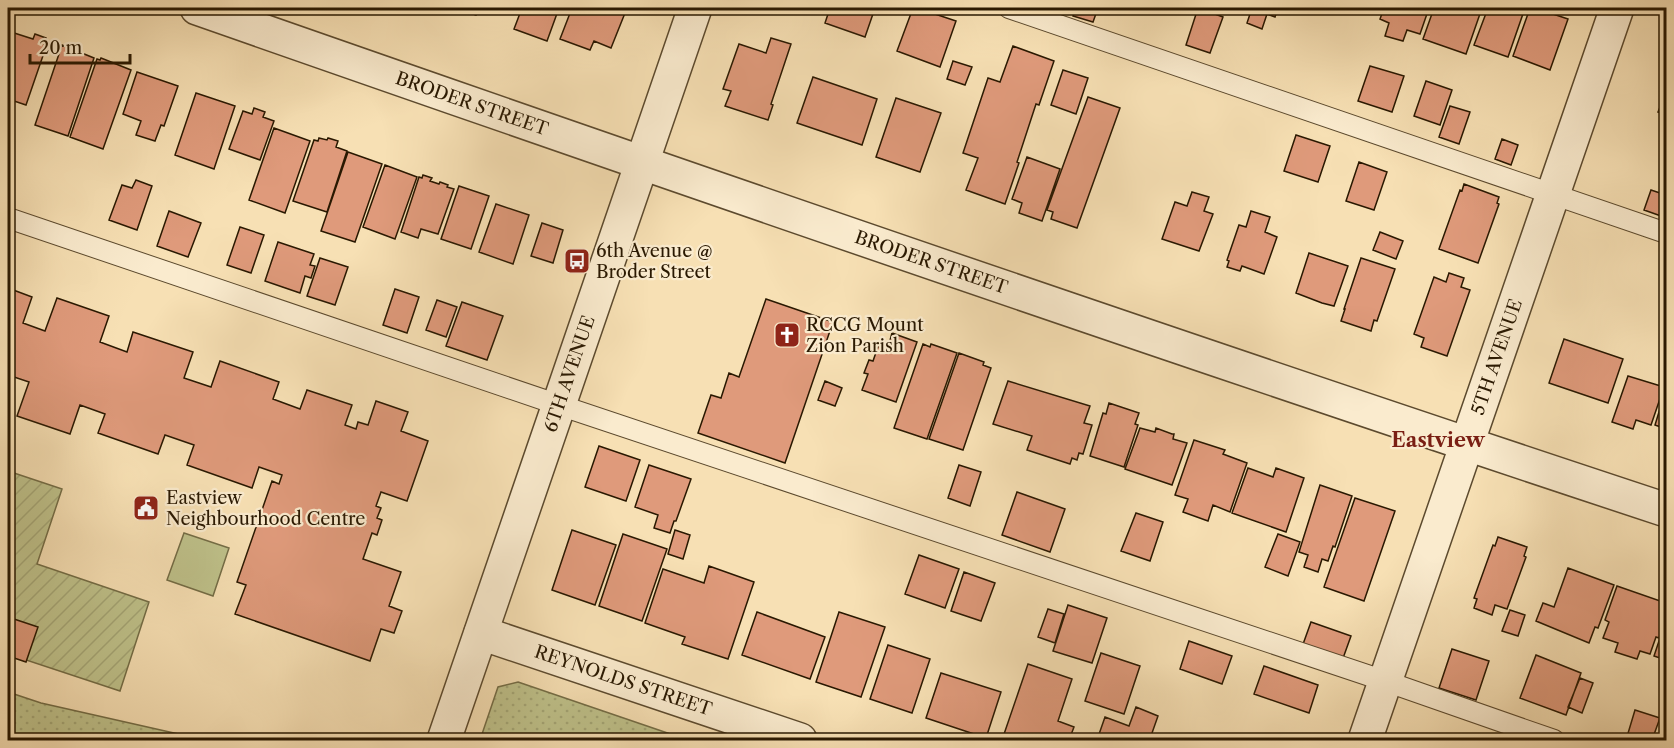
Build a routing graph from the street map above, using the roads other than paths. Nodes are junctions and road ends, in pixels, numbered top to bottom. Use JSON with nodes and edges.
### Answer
{"nodes":[{"id":1,"x":198,"y":8,"type":"edge"},
{"id":2,"x":695,"y":8,"type":"edge"},
{"id":3,"x":1009,"y":8,"type":"edge"},
{"id":4,"x":1617,"y":8,"type":"edge"},
{"id":5,"x":641,"y":163,"type":"junction"},
{"id":6,"x":1552,"y":195,"type":"junction"},
{"id":7,"x":8,"y":218,"type":"edge"},
{"id":8,"x":1666,"y":233,"type":"edge"},
{"id":9,"x":559,"y":405,"type":"junction"},
{"id":10,"x":1466,"y":444,"type":"junction"},
{"id":11,"x":1666,"y":510,"type":"edge"},
{"id":12,"x":481,"y":633,"type":"junction"},
{"id":13,"x":1385,"y":681,"type":"junction"},
{"id":14,"x":444,"y":741,"type":"edge"},
{"id":15,"x":800,"y":741,"type":"edge"},
{"id":16,"x":1365,"y":741,"type":"edge"},
{"id":17,"x":1554,"y":741,"type":"edge"}],
"edges":[{"from":1,"to":5,"type":"street","name":"BRODER STREET"},
{"from":2,"to":5,"type":"street","name":"6TH AVENUE"},
{"from":3,"to":6,"type":"lane"},
{"from":4,"to":6,"type":"street","name":"5TH AVENUE"},
{"from":5,"to":9,"type":"street","name":"6TH AVENUE"},
{"from":5,"to":10,"type":"street","name":"BRODER STREET"},
{"from":6,"to":8,"type":"lane"},
{"from":6,"to":10,"type":"street","name":"5TH AVENUE"},
{"from":7,"to":9,"type":"lane"},
{"from":9,"to":12,"type":"street","name":"6TH AVENUE"},
{"from":9,"to":13,"type":"lane"},
{"from":10,"to":11,"type":"street","name":"BRODER STREET"},
{"from":10,"to":13,"type":"street","name":"5TH AVENUE"},
{"from":12,"to":14,"type":"street","name":"6TH AVENUE"},
{"from":12,"to":15,"type":"street","name":"REYNOLDS STREET"},
{"from":13,"to":16,"type":"street","name":"5TH AVENUE"},
{"from":13,"to":17,"type":"lane"}]}
